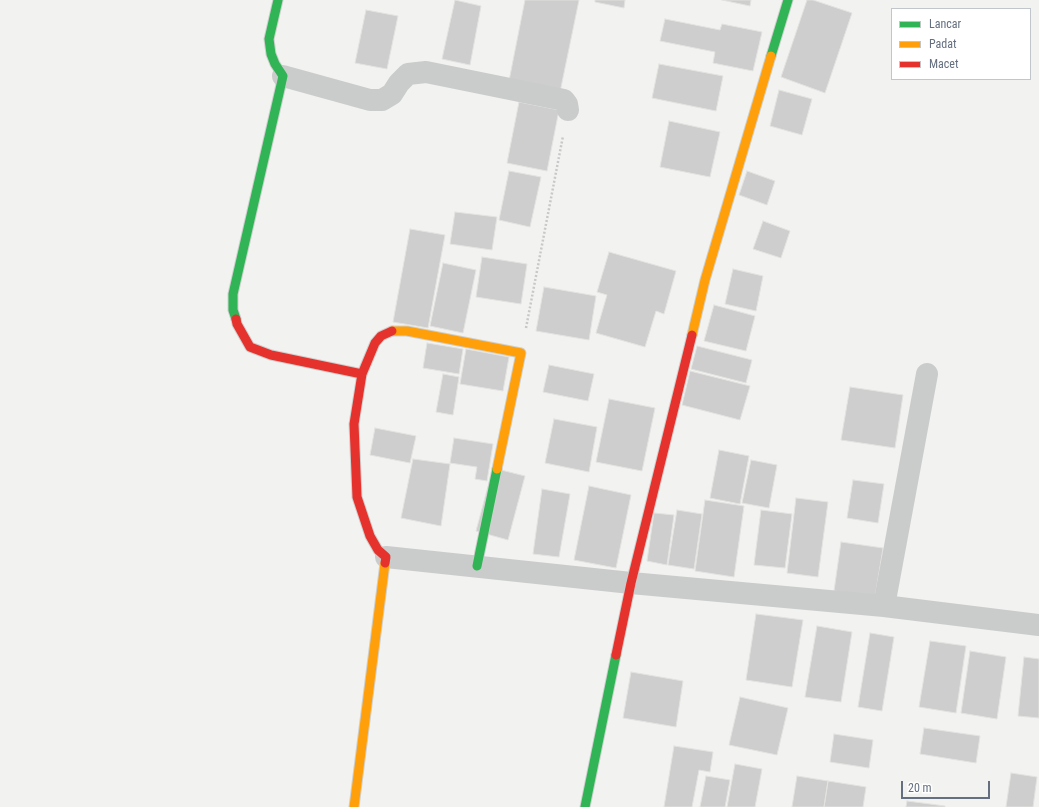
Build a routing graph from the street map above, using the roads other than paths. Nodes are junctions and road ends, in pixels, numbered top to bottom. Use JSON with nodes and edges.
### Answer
{"nodes":[{"id":1,"x":278,"y":0,"type":"edge"},
{"id":2,"x":788,"y":0,"type":"edge"},
{"id":3,"x":283,"y":76,"type":"junction"},
{"id":4,"x":568,"y":110,"type":"road end"},
{"id":5,"x":362,"y":374,"type":"junction"},
{"id":6,"x":927,"y":374,"type":"dead end"},
{"id":7,"x":386,"y":557,"type":"junction"},
{"id":8,"x":477,"y":566,"type":"junction"},
{"id":9,"x":630,"y":583,"type":"junction"},
{"id":10,"x":884,"y":606,"type":"junction"},
{"id":11,"x":1039,"y":625,"type":"edge"},
{"id":12,"x":354,"y":807,"type":"edge"},
{"id":13,"x":585,"y":807,"type":"edge"}],
"edges":[{"from":1,"to":3,"type":"street"},
{"from":2,"to":9,"type":"street"},
{"from":3,"to":4,"type":"street"},
{"from":3,"to":5,"type":"street"},
{"from":5,"to":7,"type":"street"},
{"from":5,"to":8,"type":"street"},
{"from":6,"to":10,"type":"street"},
{"from":7,"to":8,"type":"street"},
{"from":7,"to":9,"type":"street"},
{"from":7,"to":12,"type":"street"},
{"from":8,"to":9,"type":"street"},
{"from":9,"to":10,"type":"street"},
{"from":9,"to":13,"type":"street"},
{"from":10,"to":11,"type":"street"}]}
